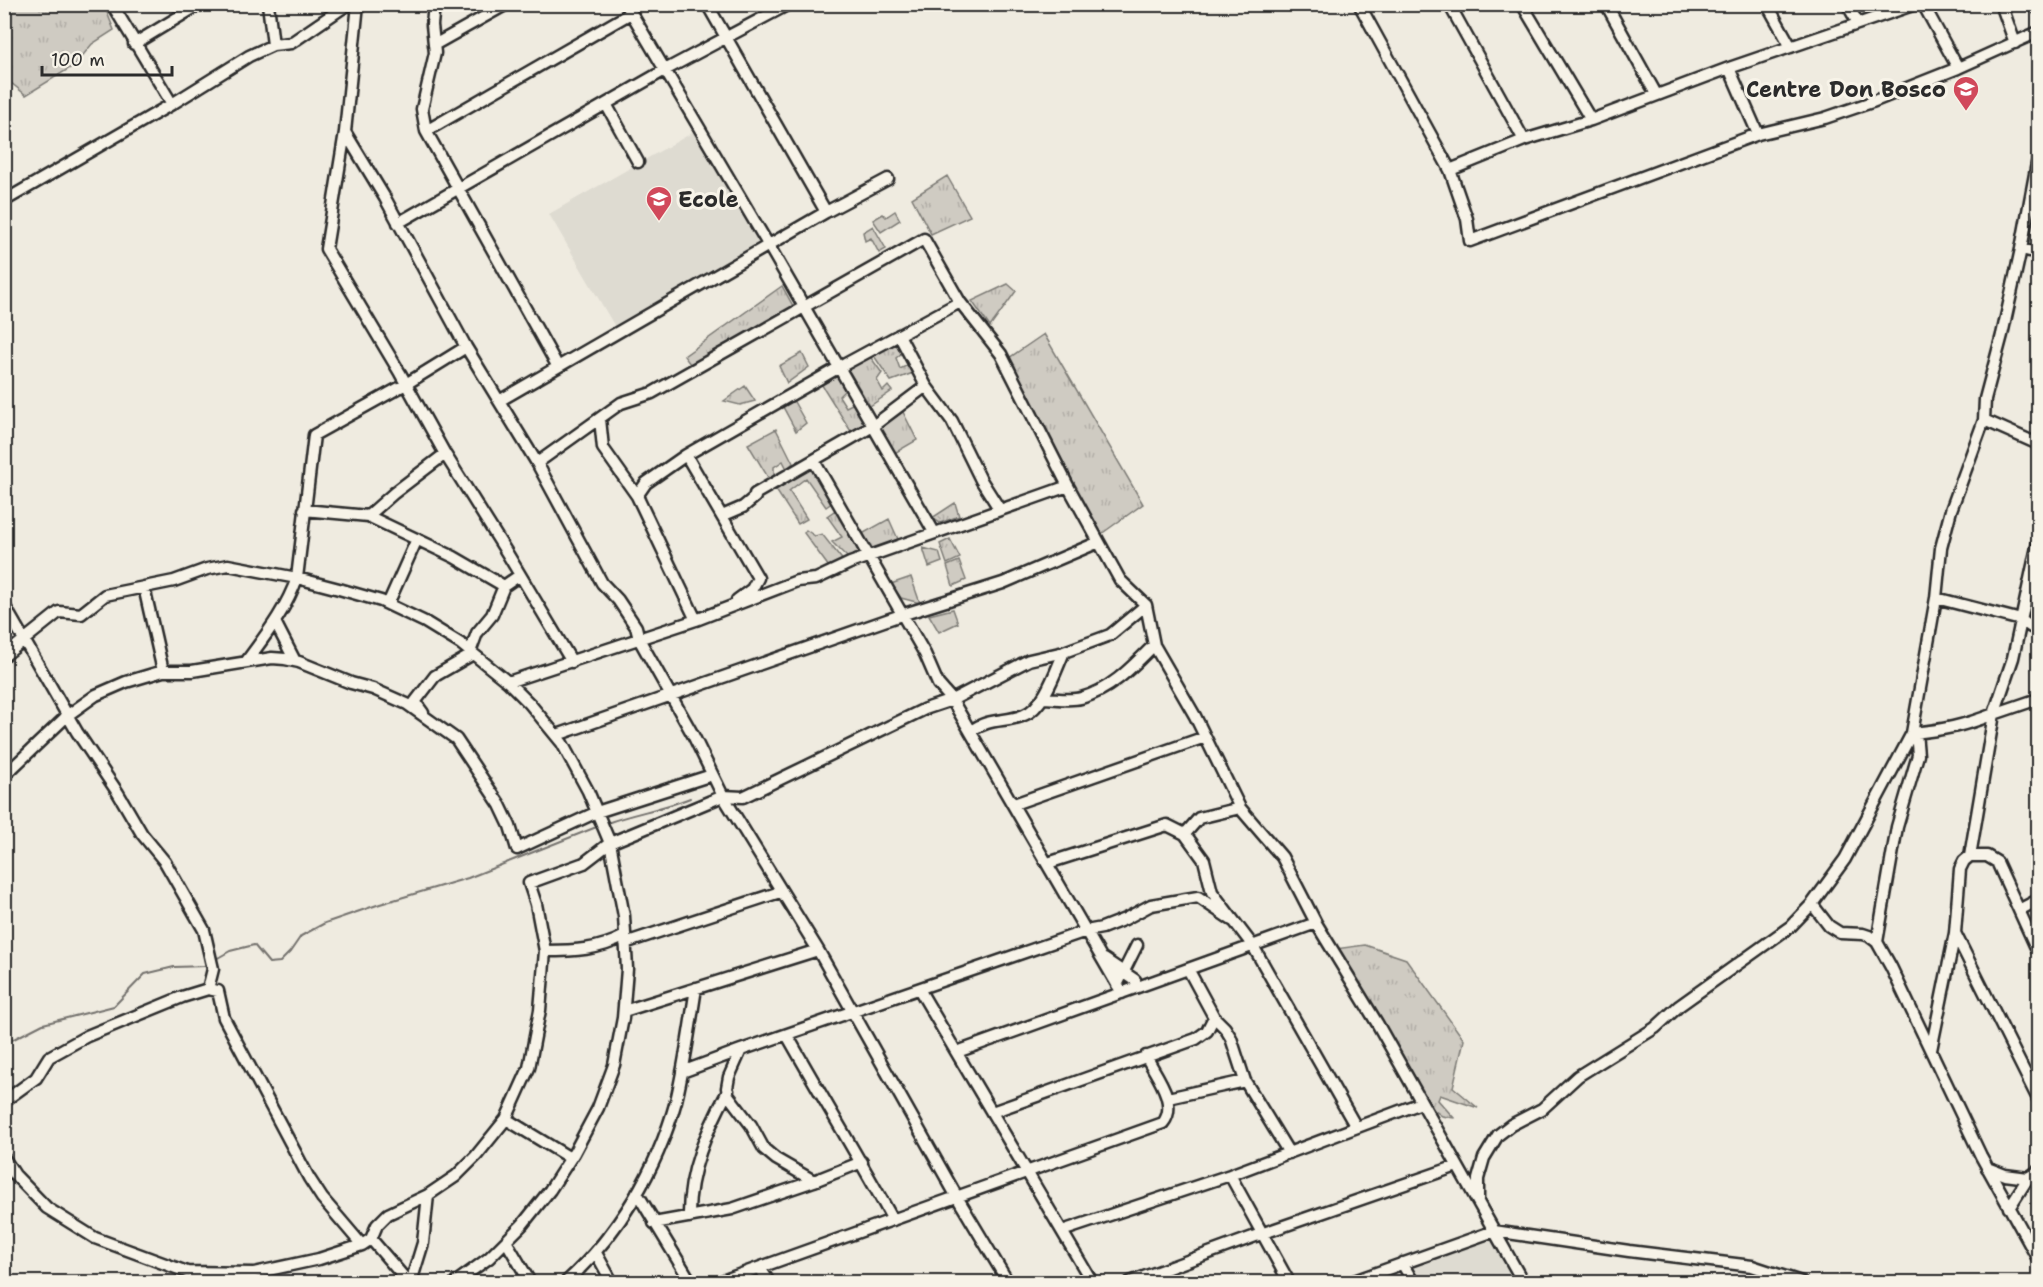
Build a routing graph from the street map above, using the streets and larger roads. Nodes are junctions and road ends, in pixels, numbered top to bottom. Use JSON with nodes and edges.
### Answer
{"nodes":[{"id":1,"x":112,"y":4,"type":"edge"},
{"id":2,"x":200,"y":4,"type":"edge"},
{"id":3,"x":268,"y":4,"type":"edge"},
{"id":4,"x":348,"y":4,"type":"edge"},
{"id":5,"x":358,"y":4,"type":"edge"},
{"id":6,"x":434,"y":4,"type":"edge"},
{"id":7,"x":507,"y":4,"type":"edge"},
{"id":8,"x":706,"y":4,"type":"edge"},
{"id":9,"x":789,"y":4,"type":"edge"},
{"id":10,"x":1359,"y":4,"type":"edge"},
{"id":11,"x":1522,"y":4,"type":"edge"},
{"id":12,"x":1606,"y":4,"type":"edge"},
{"id":13,"x":1767,"y":4,"type":"edge"},
{"id":14,"x":1847,"y":4,"type":"edge"},
{"id":15,"x":1916,"y":4,"type":"edge"},
{"id":16,"x":1923,"y":4,"type":"edge"},
{"id":17,"x":2001,"y":4,"type":"edge"},
{"id":18,"x":2038,"y":4,"type":"edge"},
{"id":19,"x":1452,"y":5,"type":"edge"},
{"id":20,"x":629,"y":9,"type":"edge"},
{"id":21,"x":2038,"y":9,"type":"edge"},
{"id":22,"x":1858,"y":23,"type":"junction"},
{"id":23,"x":2038,"y":32,"type":"edge"},
{"id":24,"x":726,"y":38,"type":"junction"},
{"id":25,"x":2015,"y":43,"type":"junction"},
{"id":26,"x":134,"y":44,"type":"junction"},
{"id":27,"x":273,"y":45,"type":"junction"},
{"id":28,"x":434,"y":45,"type":"junction"},
{"id":29,"x":1791,"y":47,"type":"junction"},
{"id":30,"x":1729,"y":68,"type":"junction"},
{"id":31,"x":1958,"y":68,"type":"junction"},
{"id":32,"x":665,"y":70,"type":"junction"},
{"id":33,"x":1656,"y":94,"type":"junction"},
{"id":34,"x":172,"y":104,"type":"junction"},
{"id":35,"x":606,"y":104,"type":"junction"},
{"id":36,"x":1591,"y":120,"type":"junction"},
{"id":37,"x":426,"y":130,"type":"junction"},
{"id":38,"x":345,"y":132,"type":"junction"},
{"id":39,"x":1758,"y":134,"type":"junction"},
{"id":40,"x":1524,"y":140,"type":"junction"},
{"id":41,"x":2038,"y":158,"type":"edge"},
{"id":42,"x":638,"y":162,"type":"dead end"},
{"id":43,"x":1450,"y":170,"type":"junction"},
{"id":44,"x":888,"y":179,"type":"dead end"},
{"id":45,"x":458,"y":190,"type":"junction"},
{"id":46,"x":4,"y":201,"type":"edge"},
{"id":47,"x":826,"y":212,"type":"junction"},
{"id":48,"x":398,"y":223,"type":"junction"},
{"id":49,"x":769,"y":246,"type":"junction"},
{"id":50,"x":2021,"y":249,"type":"junction"},
{"id":51,"x":2038,"y":253,"type":"edge"},
{"id":52,"x":960,"y":302,"type":"junction"},
{"id":53,"x":804,"y":308,"type":"junction"},
{"id":54,"x":899,"y":335,"type":"junction"},
{"id":55,"x":466,"y":347,"type":"junction"},
{"id":56,"x":558,"y":367,"type":"junction"},
{"id":57,"x":838,"y":368,"type":"junction"},
{"id":58,"x":406,"y":384,"type":"junction"},
{"id":59,"x":926,"y":386,"type":"junction"},
{"id":60,"x":499,"y":401,"type":"junction"},
{"id":61,"x":600,"y":419,"type":"junction"},
{"id":62,"x":1984,"y":420,"type":"junction"},
{"id":63,"x":873,"y":426,"type":"junction"},
{"id":64,"x":2038,"y":444,"type":"edge"},
{"id":65,"x":445,"y":454,"type":"junction"},
{"id":66,"x":686,"y":455,"type":"junction"},
{"id":67,"x":814,"y":461,"type":"junction"},
{"id":68,"x":537,"y":463,"type":"junction"},
{"id":69,"x":1068,"y":486,"type":"junction"},
{"id":70,"x":637,"y":496,"type":"junction"},
{"id":71,"x":304,"y":510,"type":"junction"},
{"id":72,"x":1000,"y":510,"type":"junction"},
{"id":73,"x":368,"y":516,"type":"junction"},
{"id":74,"x":722,"y":516,"type":"junction"},
{"id":75,"x":934,"y":532,"type":"junction"},
{"id":76,"x":417,"y":539,"type":"junction"},
{"id":77,"x":1099,"y":542,"type":"junction"},
{"id":78,"x":2038,"y":548,"type":"edge"},
{"id":79,"x":869,"y":556,"type":"junction"},
{"id":80,"x":520,"y":575,"type":"junction"},
{"id":81,"x":297,"y":578,"type":"junction"},
{"id":82,"x":504,"y":586,"type":"junction"},
{"id":83,"x":144,"y":587,"type":"junction"},
{"id":84,"x":1936,"y":598,"type":"junction"},
{"id":85,"x":388,"y":604,"type":"junction"},
{"id":86,"x":4,"y":605,"type":"edge"},
{"id":87,"x":1146,"y":605,"type":"junction"},
{"id":88,"x":722,"y":610,"type":"junction"},
{"id":89,"x":901,"y":615,"type":"junction"},
{"id":90,"x":696,"y":620,"type":"junction"},
{"id":91,"x":2020,"y":620,"type":"junction"},
{"id":92,"x":275,"y":622,"type":"junction"},
{"id":93,"x":2038,"y":626,"type":"edge"},
{"id":94,"x":639,"y":639,"type":"junction"},
{"id":95,"x":25,"y":640,"type":"junction"},
{"id":96,"x":1154,"y":645,"type":"junction"},
{"id":97,"x":1064,"y":652,"type":"junction"},
{"id":98,"x":472,"y":653,"type":"junction"},
{"id":99,"x":4,"y":656,"type":"edge"},
{"id":100,"x":295,"y":661,"type":"junction"},
{"id":101,"x":246,"y":662,"type":"junction"},
{"id":102,"x":572,"y":662,"type":"junction"},
{"id":103,"x":163,"y":671,"type":"junction"},
{"id":104,"x":508,"y":682,"type":"junction"},
{"id":105,"x":669,"y":696,"type":"junction"},
{"id":106,"x":1043,"y":698,"type":"junction"},
{"id":107,"x":952,"y":699,"type":"junction"},
{"id":108,"x":2038,"y":699,"type":"edge"},
{"id":109,"x":423,"y":714,"type":"junction"},
{"id":110,"x":1994,"y":714,"type":"junction"},
{"id":111,"x":68,"y":715,"type":"junction"},
{"id":112,"x":971,"y":731,"type":"junction"},
{"id":113,"x":1914,"y":732,"type":"junction"},
{"id":114,"x":557,"y":735,"type":"junction"},
{"id":115,"x":1205,"y":737,"type":"junction"},
{"id":116,"x":712,"y":775,"type":"junction"},
{"id":117,"x":4,"y":776,"type":"edge"},
{"id":118,"x":723,"y":796,"type":"junction"},
{"id":119,"x":1014,"y":804,"type":"junction"},
{"id":120,"x":1239,"y":808,"type":"junction"},
{"id":121,"x":597,"y":812,"type":"junction"},
{"id":122,"x":1185,"y":834,"type":"junction"},
{"id":123,"x":610,"y":843,"type":"junction"},
{"id":124,"x":1970,"y":856,"type":"junction"},
{"id":125,"x":1048,"y":863,"type":"junction"},
{"id":126,"x":780,"y":892,"type":"junction"},
{"id":127,"x":2038,"y":900,"type":"edge"},
{"id":128,"x":1812,"y":904,"type":"junction"},
{"id":129,"x":2019,"y":910,"type":"junction"},
{"id":130,"x":1232,"y":920,"type":"junction"},
{"id":131,"x":1316,"y":923,"type":"junction"},
{"id":132,"x":1086,"y":931,"type":"junction"},
{"id":133,"x":1955,"y":933,"type":"junction"},
{"id":134,"x":625,"y":939,"type":"junction"},
{"id":135,"x":1877,"y":942,"type":"junction"},
{"id":136,"x":1137,"y":945,"type":"dead end"},
{"id":137,"x":1253,"y":946,"type":"junction"},
{"id":138,"x":818,"y":950,"type":"junction"},
{"id":139,"x":545,"y":951,"type":"junction"},
{"id":140,"x":2038,"y":952,"type":"edge"},
{"id":141,"x":1101,"y":957,"type":"junction"},
{"id":142,"x":1188,"y":969,"type":"junction"},
{"id":143,"x":1123,"y":972,"type":"junction"},
{"id":144,"x":1135,"y":980,"type":"dead end"},
{"id":145,"x":696,"y":988,"type":"junction"},
{"id":146,"x":208,"y":989,"type":"junction"},
{"id":147,"x":919,"y":989,"type":"junction"},
{"id":148,"x":1120,"y":989,"type":"junction"},
{"id":149,"x":624,"y":1011,"type":"junction"},
{"id":150,"x":853,"y":1012,"type":"junction"},
{"id":151,"x":1214,"y":1017,"type":"junction"},
{"id":152,"x":787,"y":1035,"type":"junction"},
{"id":153,"x":741,"y":1050,"type":"junction"},
{"id":154,"x":1931,"y":1050,"type":"junction"},
{"id":155,"x":957,"y":1052,"type":"junction"},
{"id":156,"x":1146,"y":1056,"type":"junction"},
{"id":157,"x":682,"y":1072,"type":"junction"},
{"id":158,"x":1245,"y":1081,"type":"junction"},
{"id":159,"x":728,"y":1091,"type":"junction"},
{"id":160,"x":1168,"y":1098,"type":"junction"},
{"id":161,"x":2038,"y":1098,"type":"edge"},
{"id":162,"x":1421,"y":1103,"type":"junction"},
{"id":163,"x":4,"y":1104,"type":"edge"},
{"id":164,"x":992,"y":1112,"type":"junction"},
{"id":165,"x":506,"y":1119,"type":"junction"},
{"id":166,"x":1356,"y":1127,"type":"junction"},
{"id":167,"x":1289,"y":1153,"type":"junction"},
{"id":168,"x":4,"y":1158,"type":"edge"},
{"id":169,"x":570,"y":1158,"type":"junction"},
{"id":170,"x":862,"y":1162,"type":"junction"},
{"id":171,"x":1457,"y":1166,"type":"junction"},
{"id":172,"x":1988,"y":1168,"type":"junction"},
{"id":173,"x":2038,"y":1172,"type":"edge"},
{"id":174,"x":1027,"y":1173,"type":"junction"},
{"id":175,"x":1230,"y":1175,"type":"junction"},
{"id":176,"x":2028,"y":1178,"type":"junction"},
{"id":177,"x":814,"y":1181,"type":"junction"},
{"id":178,"x":637,"y":1193,"type":"junction"},
{"id":179,"x":428,"y":1195,"type":"junction"},
{"id":180,"x":957,"y":1197,"type":"junction"},
{"id":181,"x":1479,"y":1204,"type":"junction"},
{"id":182,"x":2009,"y":1208,"type":"junction"},
{"id":183,"x":689,"y":1217,"type":"junction"},
{"id":184,"x":893,"y":1220,"type":"junction"},
{"id":185,"x":654,"y":1223,"type":"junction"},
{"id":186,"x":1062,"y":1231,"type":"junction"},
{"id":187,"x":1494,"y":1231,"type":"junction"},
{"id":188,"x":1261,"y":1234,"type":"junction"},
{"id":189,"x":506,"y":1241,"type":"junction"},
{"id":190,"x":367,"y":1242,"type":"junction"},
{"id":191,"x":596,"y":1253,"type":"junction"},
{"id":192,"x":2038,"y":1259,"type":"edge"},
{"id":193,"x":1402,"y":1263,"type":"junction"},
{"id":194,"x":760,"y":1268,"type":"junction"},
{"id":195,"x":187,"y":1277,"type":"edge"},
{"id":196,"x":1363,"y":1281,"type":"edge"},
{"id":197,"x":1522,"y":1281,"type":"edge"},
{"id":198,"x":409,"y":1282,"type":"edge"},
{"id":199,"x":456,"y":1282,"type":"edge"},
{"id":200,"x":530,"y":1282,"type":"edge"},
{"id":201,"x":566,"y":1282,"type":"edge"},
{"id":202,"x":612,"y":1282,"type":"edge"},
{"id":203,"x":691,"y":1282,"type":"edge"},
{"id":204,"x":719,"y":1282,"type":"edge"},
{"id":205,"x":769,"y":1282,"type":"edge"},
{"id":206,"x":1008,"y":1282,"type":"edge"},
{"id":207,"x":1092,"y":1282,"type":"edge"},
{"id":208,"x":1130,"y":1282,"type":"edge"},
{"id":209,"x":1289,"y":1282,"type":"edge"},
{"id":210,"x":1351,"y":1282,"type":"edge"},
{"id":211,"x":1413,"y":1282,"type":"edge"},
{"id":212,"x":1801,"y":1282,"type":"edge"}],
"edges":[{"from":1,"to":26,"type":"street"},
{"from":2,"to":26,"type":"street"},
{"from":3,"to":27,"type":"street"},
{"from":4,"to":27,"type":"street"},
{"from":5,"to":38,"type":"street"},
{"from":6,"to":28,"type":"street"},
{"from":7,"to":28,"type":"street"},
{"from":8,"to":24,"type":"street"},
{"from":9,"to":24,"type":"street"},
{"from":10,"to":43,"type":"street"},
{"from":11,"to":36,"type":"street"},
{"from":12,"to":33,"type":"street"},
{"from":13,"to":29,"type":"street"},
{"from":14,"to":22,"type":"street"},
{"from":15,"to":22,"type":"street"},
{"from":16,"to":31,"type":"street"},
{"from":17,"to":25,"type":"street"},
{"from":18,"to":21,"type":"street"},
{"from":19,"to":40,"type":"street"},
{"from":20,"to":32,"type":"street"},
{"from":20,"to":37,"type":"street"},
{"from":22,"to":29,"type":"street"},
{"from":23,"to":25,"type":"street"},
{"from":24,"to":32,"type":"street"},
{"from":24,"to":47,"type":"street"},
{"from":25,"to":31,"type":"street"},
{"from":26,"to":34,"type":"street"},
{"from":27,"to":34,"type":"street"},
{"from":28,"to":37,"type":"street"},
{"from":29,"to":30,"type":"street"},
{"from":30,"to":33,"type":"street"},
{"from":30,"to":39,"type":"street"},
{"from":31,"to":39,"type":"street"},
{"from":32,"to":35,"type":"street"},
{"from":32,"to":49,"type":"street"},
{"from":33,"to":36,"type":"street"},
{"from":34,"to":46,"type":"street"},
{"from":35,"to":42,"type":"street"},
{"from":35,"to":45,"type":"street"},
{"from":36,"to":40,"type":"street"},
{"from":37,"to":45,"type":"street"},
{"from":38,"to":48,"type":"street"},
{"from":38,"to":58,"type":"street"},
{"from":39,"to":43,"type":"street"},
{"from":40,"to":43,"type":"street"},
{"from":41,"to":50,"type":"street"},
{"from":44,"to":47,"type":"street"},
{"from":45,"to":48,"type":"street"},
{"from":45,"to":56,"type":"street"},
{"from":47,"to":49,"type":"street"},
{"from":48,"to":55,"type":"street"},
{"from":49,"to":53,"type":"street"},
{"from":49,"to":56,"type":"street"},
{"from":50,"to":51,"type":"street"},
{"from":50,"to":62,"type":"street"},
{"from":52,"to":53,"type":"street"},
{"from":52,"to":54,"type":"street"},
{"from":52,"to":69,"type":"street"},
{"from":53,"to":57,"type":"street"},
{"from":53,"to":61,"type":"street"},
{"from":54,"to":57,"type":"street"},
{"from":54,"to":59,"type":"street"},
{"from":55,"to":58,"type":"street"},
{"from":55,"to":60,"type":"street"},
{"from":56,"to":60,"type":"street"},
{"from":57,"to":63,"type":"street"},
{"from":57,"to":66,"type":"street"},
{"from":58,"to":65,"type":"street"},
{"from":58,"to":71,"type":"street"},
{"from":59,"to":63,"type":"street"},
{"from":59,"to":72,"type":"street"},
{"from":60,"to":68,"type":"street"},
{"from":61,"to":68,"type":"street"},
{"from":61,"to":70,"type":"street"},
{"from":62,"to":64,"type":"street"},
{"from":62,"to":84,"type":"street"},
{"from":63,"to":67,"type":"street"},
{"from":63,"to":75,"type":"street"},
{"from":65,"to":73,"type":"street"},
{"from":65,"to":80,"type":"street"},
{"from":66,"to":70,"type":"street"},
{"from":66,"to":74,"type":"street"},
{"from":67,"to":74,"type":"street"},
{"from":67,"to":79,"type":"street"},
{"from":68,"to":94,"type":"street"},
{"from":69,"to":72,"type":"street"},
{"from":69,"to":77,"type":"street"},
{"from":70,"to":90,"type":"street"},
{"from":71,"to":73,"type":"street"},
{"from":71,"to":81,"type":"street"},
{"from":72,"to":75,"type":"street"},
{"from":73,"to":76,"type":"street"},
{"from":74,"to":88,"type":"street"},
{"from":75,"to":79,"type":"street"},
{"from":76,"to":82,"type":"street"},
{"from":76,"to":85,"type":"street"},
{"from":77,"to":87,"type":"street"},
{"from":77,"to":89,"type":"street"},
{"from":78,"to":91,"type":"street"},
{"from":79,"to":88,"type":"street"},
{"from":79,"to":89,"type":"street"},
{"from":80,"to":82,"type":"street"},
{"from":80,"to":102,"type":"street"},
{"from":81,"to":83,"type":"street"},
{"from":81,"to":85,"type":"street"},
{"from":81,"to":92,"type":"street"},
{"from":82,"to":98,"type":"street"},
{"from":83,"to":95,"type":"street"},
{"from":83,"to":103,"type":"street"},
{"from":84,"to":91,"type":"street"},
{"from":84,"to":113,"type":"street"},
{"from":85,"to":98,"type":"street"},
{"from":86,"to":95,"type":"street"},
{"from":87,"to":96,"type":"street"},
{"from":87,"to":97,"type":"street"},
{"from":88,"to":90,"type":"street"},
{"from":89,"to":105,"type":"street"},
{"from":89,"to":107,"type":"street"},
{"from":90,"to":94,"type":"street"},
{"from":91,"to":93,"type":"street"},
{"from":91,"to":110,"type":"street"},
{"from":92,"to":100,"type":"street"},
{"from":92,"to":101,"type":"street"},
{"from":94,"to":102,"type":"street"},
{"from":94,"to":105,"type":"street"},
{"from":95,"to":99,"type":"street"},
{"from":95,"to":111,"type":"street"},
{"from":96,"to":106,"type":"street"},
{"from":96,"to":115,"type":"street"},
{"from":97,"to":106,"type":"street"},
{"from":97,"to":107,"type":"street"},
{"from":98,"to":104,"type":"street"},
{"from":98,"to":109,"type":"street"},
{"from":100,"to":101,"type":"street"},
{"from":100,"to":109,"type":"street"},
{"from":101,"to":103,"type":"street"},
{"from":102,"to":104,"type":"street"},
{"from":103,"to":111,"type":"street"},
{"from":104,"to":114,"type":"street"},
{"from":105,"to":114,"type":"street"},
{"from":105,"to":116,"type":"street"},
{"from":106,"to":112,"type":"street"},
{"from":107,"to":112,"type":"street"},
{"from":107,"to":118,"type":"street"},
{"from":108,"to":110,"type":"street"},
{"from":109,"to":121,"type":"street"},
{"from":110,"to":113,"type":"street"},
{"from":110,"to":124,"type":"street"},
{"from":111,"to":117,"type":"street"},
{"from":111,"to":146,"type":"street"},
{"from":112,"to":119,"type":"street"},
{"from":113,"to":128,"type":"street"},
{"from":113,"to":135,"type":"street"},
{"from":114,"to":121,"type":"street"},
{"from":115,"to":119,"type":"street"},
{"from":115,"to":120,"type":"street"},
{"from":116,"to":118,"type":"street"},
{"from":116,"to":121,"type":"street"},
{"from":118,"to":123,"type":"street"},
{"from":118,"to":126,"type":"street"},
{"from":119,"to":125,"type":"street"},
{"from":120,"to":122,"type":"street"},
{"from":120,"to":131,"type":"street"},
{"from":121,"to":123,"type":"street"},
{"from":122,"to":125,"type":"street"},
{"from":122,"to":130,"type":"street"},
{"from":123,"to":134,"type":"street"},
{"from":123,"to":139,"type":"street"},
{"from":124,"to":129,"type":"street"},
{"from":124,"to":133,"type":"street"},
{"from":125,"to":132,"type":"street"},
{"from":126,"to":134,"type":"street"},
{"from":126,"to":138,"type":"street"},
{"from":127,"to":129,"type":"street"},
{"from":128,"to":135,"type":"street"},
{"from":128,"to":181,"type":"street"},
{"from":129,"to":140,"type":"street"},
{"from":130,"to":132,"type":"street"},
{"from":130,"to":137,"type":"street"},
{"from":131,"to":137,"type":"street"},
{"from":131,"to":162,"type":"street"},
{"from":132,"to":141,"type":"street"},
{"from":132,"to":147,"type":"street"},
{"from":133,"to":154,"type":"street"},
{"from":133,"to":161,"type":"street"},
{"from":134,"to":139,"type":"street"},
{"from":134,"to":149,"type":"street"},
{"from":135,"to":154,"type":"street"},
{"from":136,"to":143,"type":"street"},
{"from":137,"to":142,"type":"street"},
{"from":137,"to":166,"type":"street"},
{"from":138,"to":145,"type":"street"},
{"from":138,"to":150,"type":"street"},
{"from":139,"to":165,"type":"street"},
{"from":141,"to":143,"type":"street"},
{"from":141,"to":148,"type":"street"},
{"from":142,"to":148,"type":"street"},
{"from":142,"to":151,"type":"street"},
{"from":143,"to":144,"type":"street"},
{"from":143,"to":148,"type":"street"},
{"from":145,"to":149,"type":"street"},
{"from":145,"to":157,"type":"street"},
{"from":146,"to":163,"type":"street"},
{"from":146,"to":190,"type":"street"},
{"from":147,"to":150,"type":"street"},
{"from":147,"to":155,"type":"street"},
{"from":148,"to":155,"type":"street"},
{"from":149,"to":169,"type":"street"},
{"from":150,"to":152,"type":"street"},
{"from":150,"to":180,"type":"street"},
{"from":151,"to":156,"type":"street"},
{"from":151,"to":158,"type":"street"},
{"from":152,"to":153,"type":"street"},
{"from":152,"to":170,"type":"street"},
{"from":153,"to":157,"type":"street"},
{"from":153,"to":159,"type":"street"},
{"from":154,"to":172,"type":"street"},
{"from":155,"to":164,"type":"street"},
{"from":156,"to":160,"type":"street"},
{"from":156,"to":164,"type":"street"},
{"from":157,"to":178,"type":"street"},
{"from":158,"to":160,"type":"street"},
{"from":158,"to":167,"type":"street"},
{"from":159,"to":177,"type":"street"},
{"from":159,"to":183,"type":"street"},
{"from":160,"to":174,"type":"street"},
{"from":162,"to":166,"type":"street"},
{"from":162,"to":171,"type":"street"},
{"from":164,"to":174,"type":"street"},
{"from":165,"to":169,"type":"street"},
{"from":165,"to":179,"type":"street"},
{"from":166,"to":167,"type":"street"},
{"from":167,"to":175,"type":"street"},
{"from":168,"to":195,"type":"street"},
{"from":169,"to":189,"type":"street"},
{"from":170,"to":177,"type":"street"},
{"from":170,"to":184,"type":"street"},
{"from":171,"to":181,"type":"street"},
{"from":171,"to":188,"type":"street"},
{"from":172,"to":176,"type":"street"},
{"from":172,"to":182,"type":"street"},
{"from":173,"to":176,"type":"street"},
{"from":174,"to":180,"type":"street"},
{"from":174,"to":186,"type":"street"},
{"from":175,"to":186,"type":"street"},
{"from":175,"to":188,"type":"street"},
{"from":176,"to":182,"type":"street"},
{"from":177,"to":183,"type":"street"},
{"from":178,"to":185,"type":"street"},
{"from":178,"to":191,"type":"street"},
{"from":179,"to":190,"type":"street"},
{"from":179,"to":198,"type":"street"},
{"from":180,"to":184,"type":"street"},
{"from":180,"to":206,"type":"street"},
{"from":181,"to":187,"type":"street"},
{"from":182,"to":192,"type":"street"},
{"from":183,"to":185,"type":"street"},
{"from":184,"to":194,"type":"street"},
{"from":185,"to":203,"type":"street"},
{"from":186,"to":207,"type":"street"},
{"from":187,"to":193,"type":"street"},
{"from":187,"to":197,"type":"street"},
{"from":187,"to":212,"type":"street"},
{"from":188,"to":208,"type":"street"},
{"from":188,"to":209,"type":"street"},
{"from":189,"to":199,"type":"street"},
{"from":189,"to":200,"type":"street"},
{"from":190,"to":195,"type":"street"},
{"from":190,"to":198,"type":"street"},
{"from":191,"to":201,"type":"street"},
{"from":191,"to":202,"type":"street"},
{"from":193,"to":196,"type":"street"},
{"from":193,"to":211,"type":"street"},
{"from":194,"to":204,"type":"street"},
{"from":194,"to":205,"type":"street"},
{"from":196,"to":210,"type":"street"}]}
